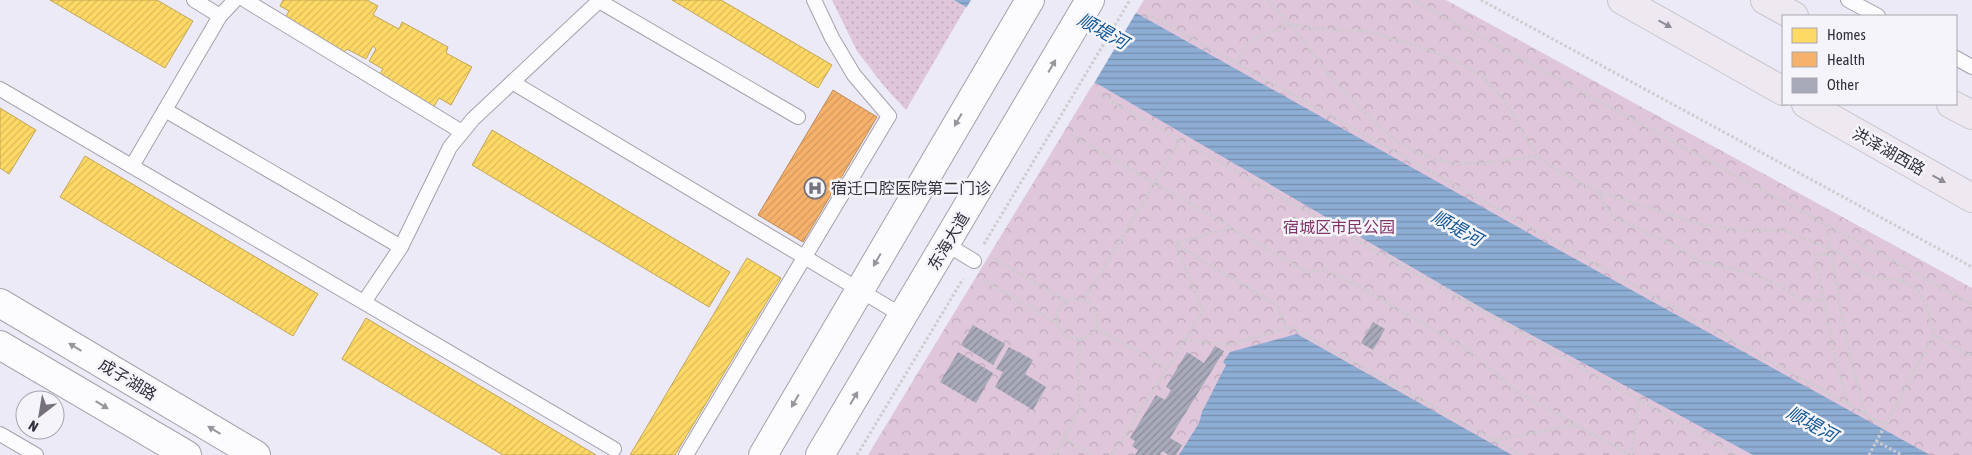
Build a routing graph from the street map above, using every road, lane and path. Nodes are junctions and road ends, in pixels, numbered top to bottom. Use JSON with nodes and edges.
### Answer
{"nodes":[{"id":1,"x":194,"y":0,"type":"edge"},
{"id":2,"x":235,"y":0,"type":"edge"},
{"id":3,"x":245,"y":0,"type":"edge"},
{"id":4,"x":599,"y":0,"type":"edge"},
{"id":5,"x":814,"y":0,"type":"edge"},
{"id":6,"x":1030,"y":0,"type":"edge"},
{"id":7,"x":1090,"y":0,"type":"edge"},
{"id":8,"x":1130,"y":0,"type":"edge"},
{"id":9,"x":1267,"y":0,"type":"edge"},
{"id":10,"x":1413,"y":0,"type":"edge"},
{"id":11,"x":1481,"y":0,"type":"edge"},
{"id":12,"x":1622,"y":0,"type":"edge"},
{"id":13,"x":1765,"y":0,"type":"edge"},
{"id":14,"x":1848,"y":0,"type":"edge"},
{"id":15,"x":1148,"y":14,"type":"dead end"},
{"id":16,"x":1792,"y":15,"type":"edge"},
{"id":17,"x":1876,"y":15,"type":"edge"},
{"id":18,"x":220,"y":16,"type":"junction"},
{"id":19,"x":1290,"y":24,"type":"junction"},
{"id":20,"x":1957,"y":58,"type":"edge"},
{"id":21,"x":1236,"y":63,"type":"junction"},
{"id":22,"x":1972,"y":66,"type":"edge"},
{"id":23,"x":512,"y":82,"type":"junction"},
{"id":24,"x":0,"y":89,"type":"edge"},
{"id":25,"x":1782,"y":90,"type":"edge"},
{"id":26,"x":1099,"y":94,"type":"dead end"},
{"id":27,"x":1808,"y":105,"type":"edge"},
{"id":28,"x":1953,"y":105,"type":"edge"},
{"id":29,"x":165,"y":110,"type":"junction"},
{"id":30,"x":1972,"y":115,"type":"edge"},
{"id":31,"x":798,"y":117,"type":"dead end"},
{"id":32,"x":462,"y":132,"type":"junction"},
{"id":33,"x":1071,"y":134,"type":"dead end"},
{"id":34,"x":1180,"y":140,"type":"junction"},
{"id":35,"x":1537,"y":156,"type":"junction"},
{"id":36,"x":132,"y":166,"type":"junction"},
{"id":37,"x":1154,"y":183,"type":"junction"},
{"id":38,"x":1599,"y":192,"type":"junction"},
{"id":39,"x":1972,"y":198,"type":"edge"},
{"id":40,"x":1826,"y":224,"type":"junction"},
{"id":41,"x":1231,"y":228,"type":"junction"},
{"id":42,"x":1175,"y":243,"type":"junction"},
{"id":43,"x":946,"y":244,"type":"junction"},
{"id":44,"x":401,"y":247,"type":"junction"},
{"id":45,"x":1831,"y":252,"type":"junction"},
{"id":46,"x":805,"y":257,"type":"junction"},
{"id":47,"x":974,"y":261,"type":"junction"},
{"id":48,"x":1972,"y":268,"type":"edge"},
{"id":49,"x":859,"y":290,"type":"junction"},
{"id":50,"x":1823,"y":300,"type":"junction"},
{"id":51,"x":1084,"y":301,"type":"junction"},
{"id":52,"x":364,"y":302,"type":"junction"},
{"id":53,"x":1067,"y":302,"type":"junction"},
{"id":54,"x":0,"y":303,"type":"edge"},
{"id":55,"x":1972,"y":304,"type":"edge"},
{"id":56,"x":903,"y":316,"type":"junction"},
{"id":57,"x":1058,"y":323,"type":"junction"},
{"id":58,"x":1096,"y":328,"type":"junction"},
{"id":59,"x":1286,"y":328,"type":"junction"},
{"id":60,"x":1934,"y":335,"type":"junction"},
{"id":61,"x":1080,"y":339,"type":"junction"},
{"id":62,"x":1184,"y":340,"type":"junction"},
{"id":63,"x":0,"y":345,"type":"edge"},
{"id":64,"x":1972,"y":356,"type":"edge"},
{"id":65,"x":1167,"y":368,"type":"junction"},
{"id":66,"x":1639,"y":400,"type":"junction"},
{"id":67,"x":1848,"y":405,"type":"junction"},
{"id":68,"x":1865,"y":414,"type":"junction"},
{"id":69,"x":1576,"y":424,"type":"junction"},
{"id":70,"x":1884,"y":425,"type":"junction"},
{"id":71,"x":0,"y":434,"type":"edge"},
{"id":72,"x":1065,"y":439,"type":"junction"},
{"id":73,"x":1494,"y":440,"type":"junction"},
{"id":74,"x":1876,"y":442,"type":"junction"},
{"id":75,"x":614,"y":449,"type":"dead end"},
{"id":76,"x":36,"y":455,"type":"edge"},
{"id":77,"x":186,"y":455,"type":"edge"},
{"id":78,"x":256,"y":455,"type":"edge"},
{"id":79,"x":686,"y":455,"type":"edge"},
{"id":80,"x":763,"y":455,"type":"edge"},
{"id":81,"x":820,"y":455,"type":"edge"},
{"id":82,"x":857,"y":455,"type":"edge"},
{"id":83,"x":1055,"y":455,"type":"edge"},
{"id":84,"x":1092,"y":455,"type":"edge"},
{"id":85,"x":1112,"y":455,"type":"edge"},
{"id":86,"x":1521,"y":455,"type":"edge"},
{"id":87,"x":1630,"y":455,"type":"edge"},
{"id":88,"x":1736,"y":455,"type":"edge"},
{"id":89,"x":1869,"y":455,"type":"edge"},
{"id":90,"x":1902,"y":455,"type":"edge"}],
"edges":[{"from":1,"to":18,"type":"lane"},
{"from":2,"to":18,"type":"lane"},
{"from":3,"to":32,"type":"lane"},
{"from":4,"to":23,"type":"lane"},
{"from":4,"to":31,"type":"lane"},
{"from":5,"to":46,"type":"lane"},
{"from":6,"to":49,"type":"street","one_way":true},
{"from":43,"to":7,"type":"street","name":"东海大道","one_way":true},
{"from":8,"to":47,"type":"path"},
{"from":9,"to":19,"type":"path"},
{"from":10,"to":40,"type":"path"},
{"from":11,"to":48,"type":"path"},
{"from":12,"to":25,"type":"main road","one_way":true},
{"from":13,"to":16,"type":"main road"},
{"from":14,"to":17,"type":"lane"},
{"from":15,"to":21,"type":"path"},
{"from":18,"to":29,"type":"lane"},
{"from":19,"to":21,"type":"path"},
{"from":19,"to":35,"type":"path"},
{"from":19,"to":35,"type":"path"},
{"from":20,"to":22,"type":"lane"},
{"from":21,"to":67,"type":"path"},
{"from":23,"to":32,"type":"lane"},
{"from":23,"to":46,"type":"lane"},
{"from":24,"to":36,"type":"lane"},
{"from":26,"to":34,"type":"path"},
{"from":27,"to":39,"type":"main road","name":"洪泽湖西路","one_way":true},
{"from":28,"to":30,"type":"main road"},
{"from":29,"to":36,"type":"lane"},
{"from":29,"to":44,"type":"lane"},
{"from":32,"to":44,"type":"lane"},
{"from":33,"to":37,"type":"path"},
{"from":34,"to":37,"type":"path"},
{"from":34,"to":66,"type":"path"},
{"from":35,"to":38,"type":"path"},
{"from":36,"to":52,"type":"lane"},
{"from":37,"to":41,"type":"path"},
{"from":37,"to":51,"type":"path"},
{"from":38,"to":45,"type":"path"},
{"from":38,"to":50,"type":"path"},
{"from":40,"to":45,"type":"path"},
{"from":40,"to":55,"type":"path"},
{"from":41,"to":42,"type":"path"},
{"from":41,"to":69,"type":"path"},
{"from":42,"to":59,"type":"path"},
{"from":42,"to":62,"type":"path"},
{"from":43,"to":47,"type":"lane"},
{"from":43,"to":56,"type":"street","name":"东海大道"},
{"from":44,"to":52,"type":"lane"},
{"from":45,"to":50,"type":"path"},
{"from":45,"to":60,"type":"path"},
{"from":45,"to":68,"type":"path"},
{"from":46,"to":49,"type":"lane"},
{"from":46,"to":79,"type":"lane"},
{"from":47,"to":53,"type":"path"},
{"from":47,"to":57,"type":"path"},
{"from":47,"to":82,"type":"path"},
{"from":49,"to":56,"type":"lane"},
{"from":49,"to":80,"type":"street","one_way":true},
{"from":50,"to":67,"type":"path"},
{"from":51,"to":53,"type":"path"},
{"from":51,"to":58,"type":"path"},
{"from":52,"to":75,"type":"lane"},
{"from":53,"to":57,"type":"path"},
{"from":78,"to":54,"type":"street","name":"成子湖路","one_way":true},
{"from":81,"to":56,"type":"street","name":"东海大道","one_way":true},
{"from":57,"to":61,"type":"path"},
{"from":58,"to":61,"type":"path"},
{"from":58,"to":65,"type":"path"},
{"from":59,"to":62,"type":"path"},
{"from":59,"to":73,"type":"path"},
{"from":60,"to":64,"type":"path"},
{"from":60,"to":70,"type":"path"},
{"from":61,"to":72,"type":"path"},
{"from":62,"to":65,"type":"path"},
{"from":63,"to":77,"type":"street","one_way":true},
{"from":65,"to":85,"type":"path"},
{"from":66,"to":87,"type":"path"},
{"from":66,"to":88,"type":"path"},
{"from":67,"to":68,"type":"path"},
{"from":68,"to":70,"type":"path"},
{"from":69,"to":73,"type":"path"},
{"from":69,"to":87,"type":"path"},
{"from":70,"to":74,"type":"path"},
{"from":71,"to":76,"type":"lane"},
{"from":72,"to":83,"type":"path"},
{"from":72,"to":84,"type":"path"},
{"from":73,"to":86,"type":"path"},
{"from":74,"to":89,"type":"path"},
{"from":74,"to":90,"type":"path"}]}
